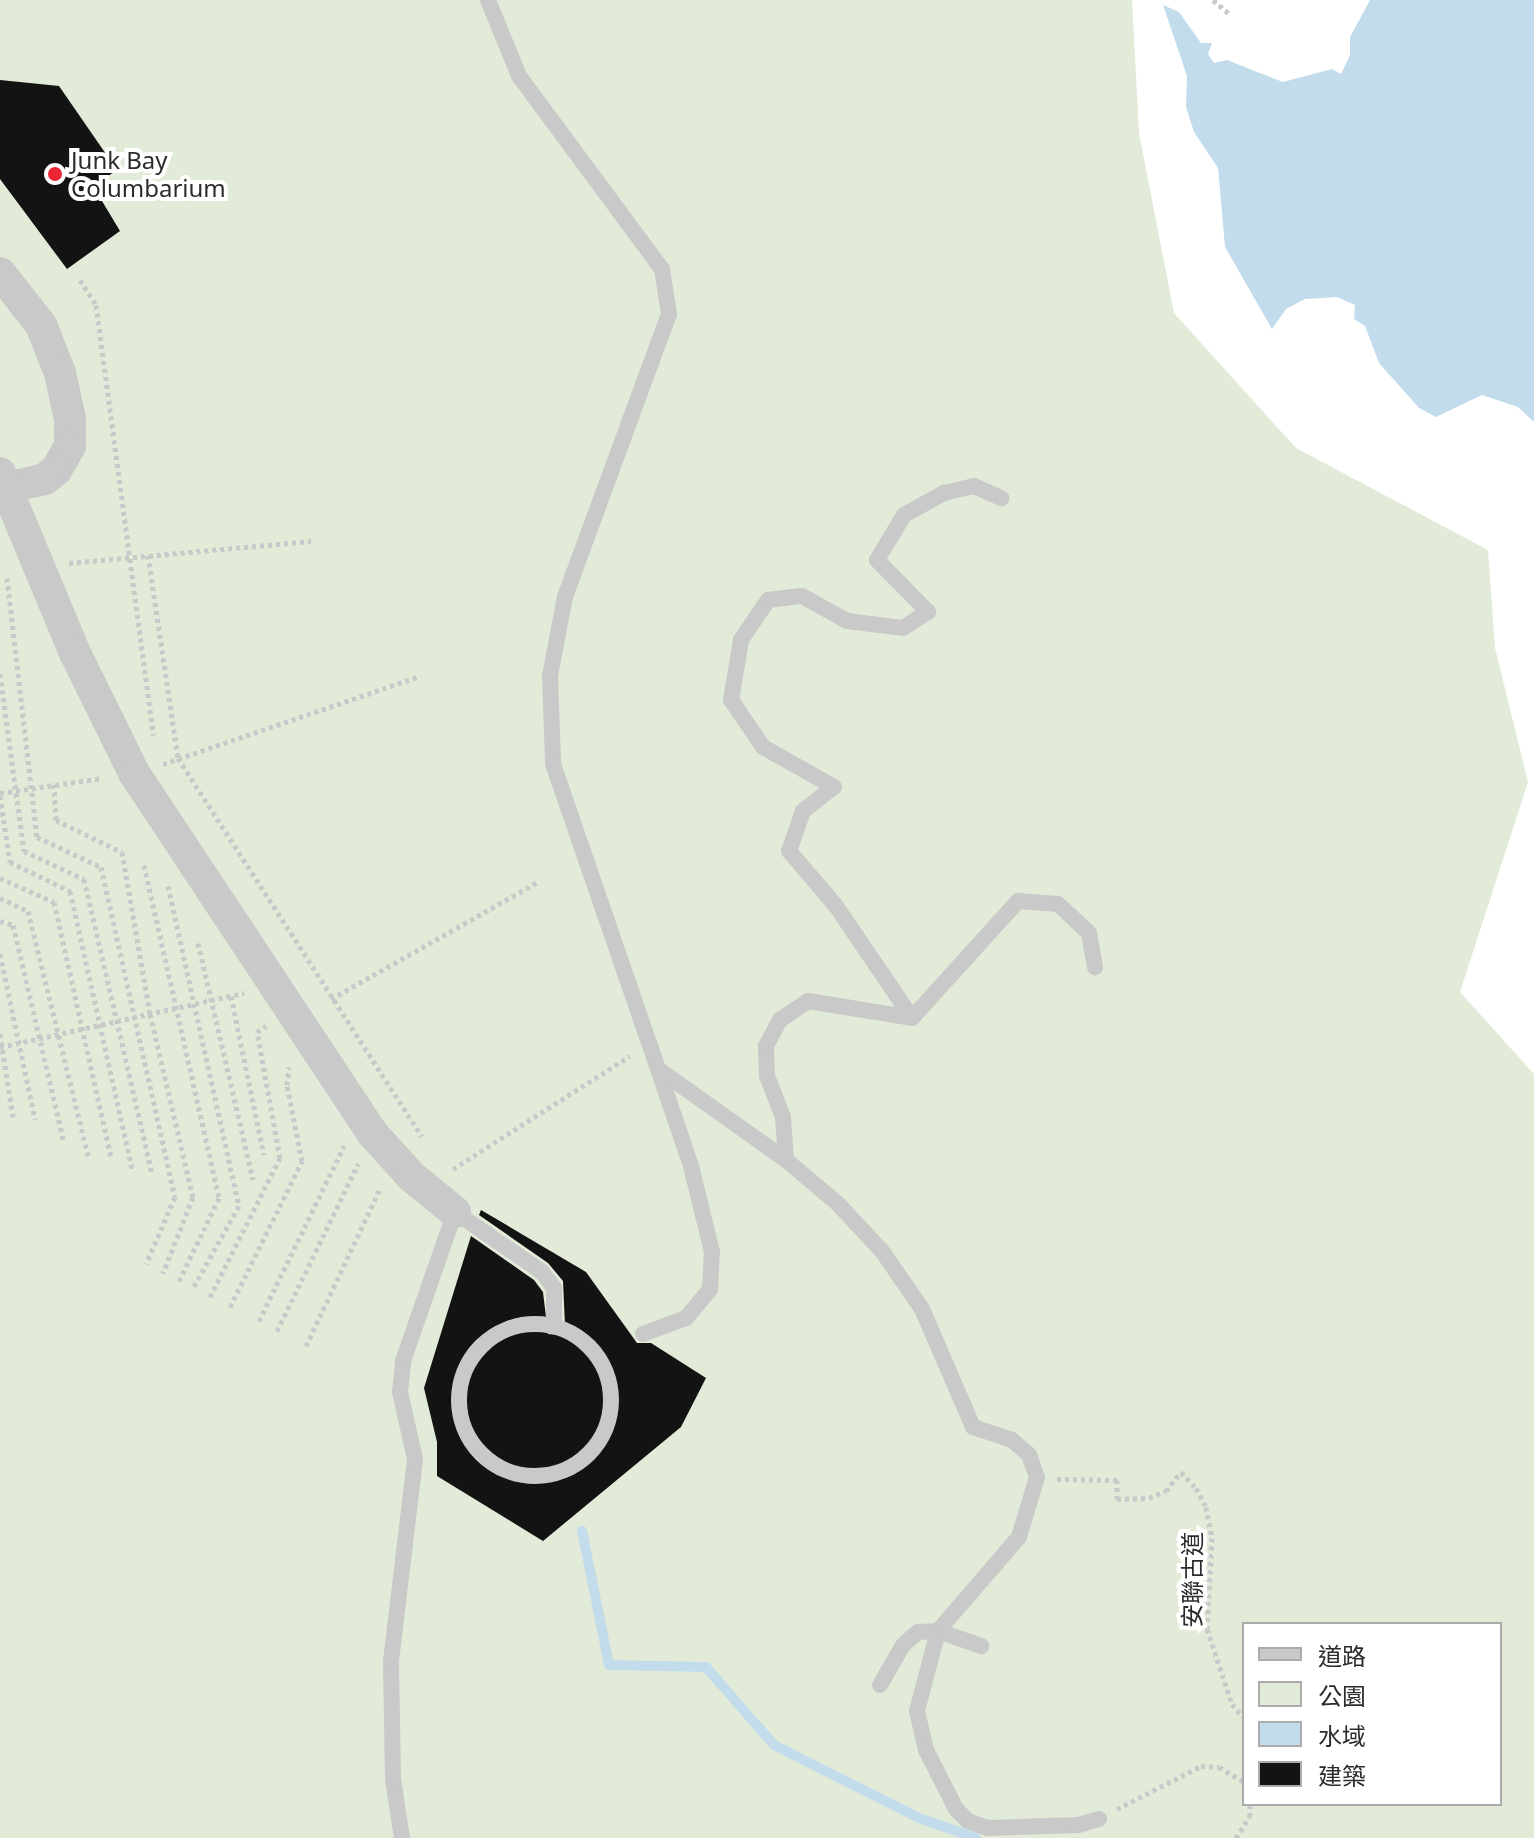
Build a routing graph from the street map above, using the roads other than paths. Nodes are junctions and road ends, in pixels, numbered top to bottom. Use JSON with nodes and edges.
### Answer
{"nodes":[{"id":1,"x":488,"y":0,"type":"edge"},
{"id":2,"x":0,"y":273,"type":"edge"},
{"id":3,"x":3,"y":480,"type":"edge"},
{"id":4,"x":1001,"y":498,"type":"dead end"},
{"id":5,"x":1095,"y":967,"type":"dead end"},
{"id":6,"x":912,"y":1018,"type":"junction"},
{"id":7,"x":658,"y":1069,"type":"junction"},
{"id":8,"x":786,"y":1160,"type":"junction"},
{"id":9,"x":455,"y":1212,"type":"junction"},
{"id":10,"x":554,"y":1325,"type":"junction"},
{"id":11,"x":643,"y":1334,"type":"dead end"},
{"id":12,"x":938,"y":1631,"type":"junction"},
{"id":13,"x":981,"y":1646,"type":"dead end"},
{"id":14,"x":880,"y":1685,"type":"dead end"},
{"id":15,"x":1099,"y":1819,"type":"road end"},
{"id":16,"x":402,"y":1838,"type":"edge"}],
"edges":[{"from":1,"to":7,"type":"lane"},
{"from":2,"to":3,"type":"street"},
{"from":3,"to":9,"type":"street"},
{"from":4,"to":6,"type":"lane"},
{"from":5,"to":6,"type":"lane"},
{"from":6,"to":8,"type":"lane"},
{"from":7,"to":8,"type":"lane"},
{"from":7,"to":11,"type":"lane"},
{"from":8,"to":12,"type":"lane"},
{"from":9,"to":10,"type":"lane"},
{"from":9,"to":16,"type":"lane"},
{"from":10,"to":10,"type":"lane"},
{"from":12,"to":13,"type":"lane"},
{"from":12,"to":14,"type":"lane"},
{"from":12,"to":15,"type":"lane"}]}
